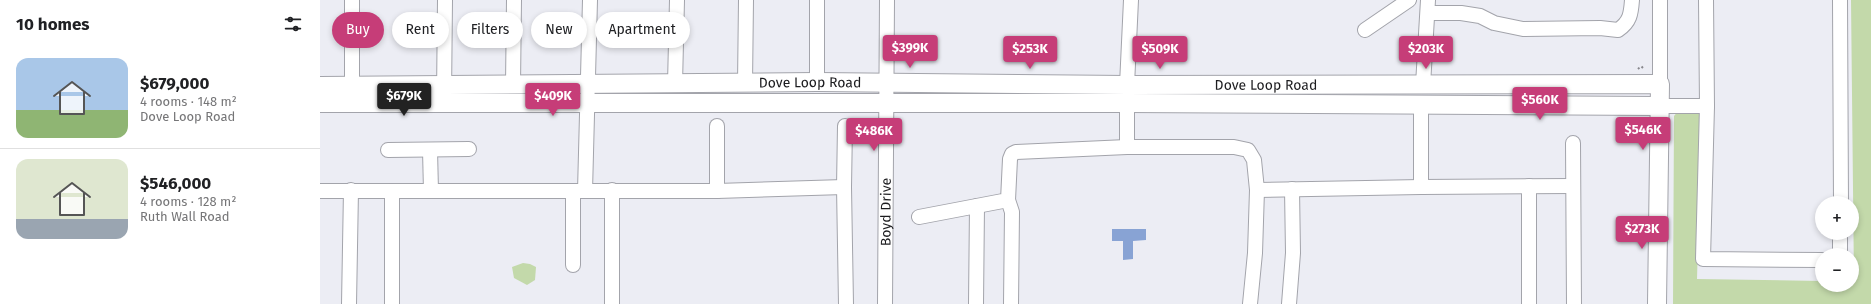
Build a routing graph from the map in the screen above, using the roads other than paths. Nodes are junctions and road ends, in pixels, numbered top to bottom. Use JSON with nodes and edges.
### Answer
{"nodes":[{"id":1,"x":352,"y":0,"type":"edge"},
{"id":2,"x":445,"y":0,"type":"edge"},
{"id":3,"x":514,"y":0,"type":"edge"},
{"id":4,"x":590,"y":0,"type":"edge"},
{"id":5,"x":677,"y":0,"type":"edge"},
{"id":6,"x":746,"y":0,"type":"edge"},
{"id":7,"x":816,"y":0,"type":"edge"},
{"id":8,"x":887,"y":0,"type":"edge"},
{"id":9,"x":1130,"y":0,"type":"edge"},
{"id":10,"x":1409,"y":0,"type":"edge"},
{"id":11,"x":1632,"y":0,"type":"edge"},
{"id":12,"x":1660,"y":0,"type":"edge"},
{"id":13,"x":1706,"y":0,"type":"edge"},
{"id":14,"x":1840,"y":0,"type":"edge"},
{"id":15,"x":1428,"y":6,"type":"edge"},
{"id":16,"x":1365,"y":30,"type":"dead end"},
{"id":17,"x":817,"y":82,"type":"junction"},
{"id":18,"x":587,"y":84,"type":"junction"},
{"id":19,"x":675,"y":84,"type":"junction"},
{"id":20,"x":745,"y":84,"type":"junction"},
{"id":21,"x":887,"y":84,"type":"junction"},
{"id":22,"x":1660,"y":84,"type":"junction"},
{"id":23,"x":513,"y":85,"type":"junction"},
{"id":24,"x":1128,"y":85,"type":"junction"},
{"id":25,"x":1423,"y":85,"type":"junction"},
{"id":26,"x":320,"y":86,"type":"edge"},
{"id":27,"x":352,"y":87,"type":"junction"},
{"id":28,"x":444,"y":94,"type":"junction"},
{"id":29,"x":587,"y":102,"type":"junction"},
{"id":30,"x":320,"y":103,"type":"edge"},
{"id":31,"x":887,"y":103,"type":"junction"},
{"id":32,"x":1127,"y":103,"type":"junction"},
{"id":33,"x":1422,"y":106,"type":"junction"},
{"id":34,"x":1658,"y":106,"type":"junction"},
{"id":35,"x":1706,"y":106,"type":"junction"},
{"id":36,"x":717,"y":126,"type":"dead end"},
{"id":37,"x":846,"y":126,"type":"dead end"},
{"id":38,"x":1573,"y":143,"type":"dead end"},
{"id":39,"x":1127,"y":147,"type":"junction"},
{"id":40,"x":469,"y":149,"type":"dead end"},
{"id":41,"x":388,"y":150,"type":"dead end"},
{"id":42,"x":430,"y":150,"type":"junction"},
{"id":43,"x":1529,"y":186,"type":"junction"},
{"id":44,"x":1573,"y":186,"type":"junction"},
{"id":45,"x":844,"y":187,"type":"junction"},
{"id":46,"x":1421,"y":187,"type":"junction"},
{"id":47,"x":1292,"y":189,"type":"junction"},
{"id":48,"x":351,"y":190,"type":"junction"},
{"id":49,"x":612,"y":190,"type":"junction"},
{"id":50,"x":1257,"y":190,"type":"junction"},
{"id":51,"x":320,"y":191,"type":"edge"},
{"id":52,"x":392,"y":191,"type":"junction"},
{"id":53,"x":430,"y":191,"type":"junction"},
{"id":54,"x":579,"y":191,"type":"junction"},
{"id":55,"x":717,"y":191,"type":"junction"},
{"id":56,"x":1841,"y":196,"type":"edge"},
{"id":57,"x":1008,"y":200,"type":"junction"},
{"id":58,"x":977,"y":206,"type":"junction"},
{"id":59,"x":919,"y":217,"type":"dead end"},
{"id":60,"x":1815,"y":260,"type":"edge"},
{"id":61,"x":573,"y":265,"type":"dead end"},
{"id":62,"x":349,"y":304,"type":"edge"},
{"id":63,"x":392,"y":304,"type":"edge"},
{"id":64,"x":612,"y":304,"type":"edge"},
{"id":65,"x":846,"y":304,"type":"edge"},
{"id":66,"x":885,"y":304,"type":"edge"},
{"id":67,"x":976,"y":304,"type":"edge"},
{"id":68,"x":1011,"y":304,"type":"edge"},
{"id":69,"x":1250,"y":304,"type":"edge"},
{"id":70,"x":1289,"y":304,"type":"edge"},
{"id":71,"x":1529,"y":304,"type":"edge"},
{"id":72,"x":1574,"y":304,"type":"edge"},
{"id":73,"x":1657,"y":304,"type":"edge"}],
"edges":[{"from":1,"to":27,"type":"street"},
{"from":2,"to":28,"type":"street"},
{"from":3,"to":23,"type":"street"},
{"from":4,"to":18,"type":"street"},
{"from":5,"to":19,"type":"street"},
{"from":6,"to":20,"type":"street"},
{"from":7,"to":17,"type":"street"},
{"from":8,"to":21,"type":"street","name":"Boyd Drive"},
{"from":9,"to":24,"type":"street"},
{"from":10,"to":16,"type":"street"},
{"from":11,"to":15,"type":"street"},
{"from":12,"to":22,"type":"street"},
{"from":13,"to":35,"type":"street"},
{"from":14,"to":56,"type":"street"},
{"from":15,"to":25,"type":"street"},
{"from":17,"to":20,"type":"main road","name":"Dove Loop Road"},
{"from":17,"to":21,"type":"main road","name":"Dove Loop Road"},
{"from":18,"to":19,"type":"main road","name":"Dove Loop Road"},
{"from":18,"to":23,"type":"main road","name":"Dove Loop Road"},
{"from":18,"to":29,"type":"street"},
{"from":19,"to":20,"type":"main road","name":"Dove Loop Road"},
{"from":21,"to":24,"type":"main road","name":"Dove Loop Road"},
{"from":21,"to":31,"type":"street","name":"Boyd Drive"},
{"from":22,"to":25,"type":"main road","name":"Dove Loop Road"},
{"from":22,"to":34,"type":"main road"},
{"from":23,"to":28,"type":"main road","name":"Dove Loop Road"},
{"from":24,"to":25,"type":"main road","name":"Dove Loop Road"},
{"from":24,"to":32,"type":"main road"},
{"from":25,"to":33,"type":"main road"},
{"from":26,"to":27,"type":"main road","name":"Dove Loop Road"},
{"from":27,"to":28,"type":"main road","name":"Dove Loop Road"},
{"from":28,"to":29,"type":"main road","name":"Dove Loop Road"},
{"from":28,"to":30,"type":"main road","name":"Dove Loop Road"},
{"from":29,"to":31,"type":"main road","name":"Dove Loop Road"},
{"from":29,"to":54,"type":"street"},
{"from":31,"to":32,"type":"main road","name":"Dove Loop Road"},
{"from":31,"to":66,"type":"street","name":"Boyd Drive"},
{"from":32,"to":33,"type":"main road","name":"Dove Loop Road"},
{"from":32,"to":39,"type":"street"},
{"from":33,"to":34,"type":"main road","name":"Dove Loop Road"},
{"from":33,"to":46,"type":"street"},
{"from":34,"to":35,"type":"street"},
{"from":34,"to":73,"type":"main road"},
{"from":35,"to":60,"type":"street"},
{"from":36,"to":55,"type":"street"},
{"from":37,"to":45,"type":"street"},
{"from":38,"to":44,"type":"street"},
{"from":39,"to":50,"type":"street"},
{"from":39,"to":57,"type":"street"},
{"from":40,"to":42,"type":"street"},
{"from":41,"to":42,"type":"street"},
{"from":42,"to":53,"type":"street"},
{"from":43,"to":44,"type":"street"},
{"from":43,"to":46,"type":"street"},
{"from":43,"to":71,"type":"street"},
{"from":44,"to":72,"type":"street"},
{"from":45,"to":55,"type":"street"},
{"from":45,"to":65,"type":"street"},
{"from":46,"to":47,"type":"street"},
{"from":47,"to":50,"type":"street"},
{"from":47,"to":70,"type":"street"},
{"from":48,"to":51,"type":"street"},
{"from":48,"to":52,"type":"street"},
{"from":48,"to":62,"type":"street"},
{"from":49,"to":54,"type":"street"},
{"from":49,"to":55,"type":"street"},
{"from":49,"to":64,"type":"street"},
{"from":50,"to":69,"type":"street"},
{"from":52,"to":53,"type":"street"},
{"from":52,"to":63,"type":"street"},
{"from":53,"to":54,"type":"street"},
{"from":54,"to":61,"type":"street"},
{"from":57,"to":58,"type":"street"},
{"from":57,"to":68,"type":"street"},
{"from":58,"to":59,"type":"street"},
{"from":58,"to":67,"type":"street"}]}
